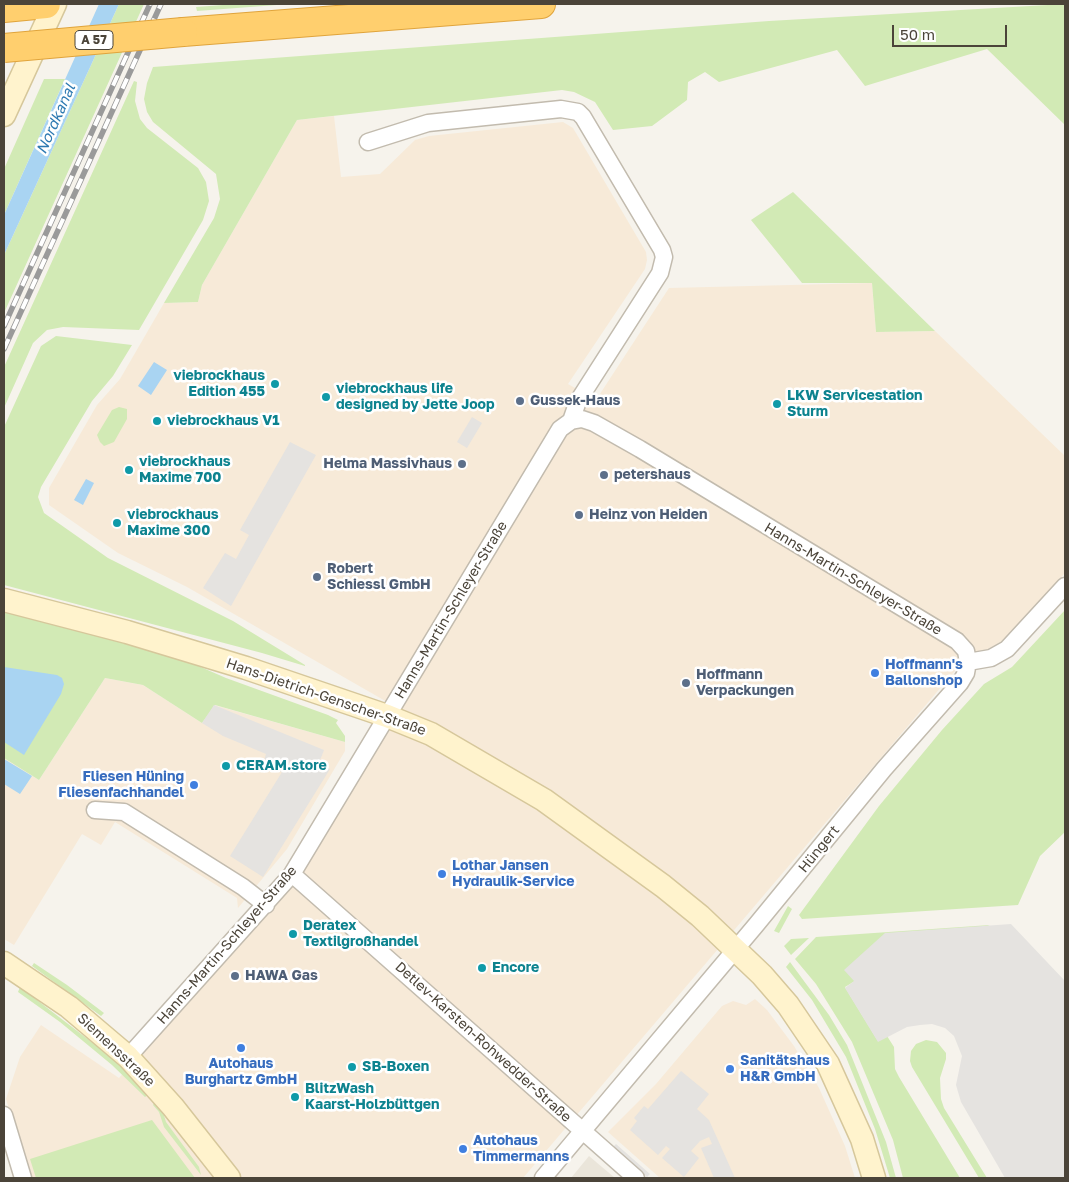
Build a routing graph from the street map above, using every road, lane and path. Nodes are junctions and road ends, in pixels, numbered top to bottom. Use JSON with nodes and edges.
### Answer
{"nodes":[{"id":1,"x":55,"y":4,"type":"edge"},
{"id":2,"x":541,"y":4,"type":"edge"},
{"id":3,"x":4,"y":48,"type":"edge"},
{"id":4,"x":4,"y":115,"type":"edge"},
{"id":5,"x":368,"y":142,"type":"dead end"},
{"id":6,"x":571,"y":421,"type":"junction"},
{"id":7,"x":1065,"y":586,"type":"edge"},
{"id":8,"x":4,"y":600,"type":"edge"},
{"id":9,"x":968,"y":662,"type":"junction"},
{"id":10,"x":387,"y":716,"type":"junction"},
{"id":11,"x":95,"y":810,"type":"dead end"},
{"id":12,"x":292,"y":874,"type":"junction"},
{"id":13,"x":266,"y":905,"type":"junction"},
{"id":14,"x":736,"y":949,"type":"junction"},
{"id":15,"x":4,"y":963,"type":"edge"},
{"id":16,"x":128,"y":1058,"type":"junction"},
{"id":17,"x":4,"y":1115,"type":"edge"},
{"id":18,"x":583,"y":1131,"type":"junction"},
{"id":19,"x":23,"y":1178,"type":"edge"},
{"id":20,"x":229,"y":1178,"type":"edge"},
{"id":21,"x":543,"y":1178,"type":"edge"},
{"id":22,"x":636,"y":1178,"type":"edge"},
{"id":23,"x":874,"y":1178,"type":"edge"}],
"edges":[{"from":1,"to":4,"type":"street"},
{"from":2,"to":3,"type":"highway","number":"A 57","bridge":true},
{"from":5,"to":6,"type":"street","name":"Hanns-Martin-Schleyer-Straße"},
{"from":6,"to":9,"type":"street","name":"Hanns-Martin-Schleyer-Straße"},
{"from":6,"to":10,"type":"street","name":"Hanns-Martin-Schleyer-Straße"},
{"from":7,"to":9,"type":"street"},
{"from":8,"to":10,"type":"street","name":"Hans-Dietrich-Genscher-Straße"},
{"from":9,"to":14,"type":"street","name":"Hüngert"},
{"from":10,"to":12,"type":"street","name":"Hanns-Martin-Schleyer-Straße"},
{"from":10,"to":14,"type":"street","name":"Hans-Dietrich-Genscher-Straße"},
{"from":11,"to":13,"type":"street"},
{"from":12,"to":13,"type":"street","name":"Hanns-Martin-Schleyer-Straße"},
{"from":12,"to":18,"type":"street","name":"Detlev-Karsten-Rohwedder-Straße"},
{"from":13,"to":16,"type":"street","name":"Hanns-Martin-Schleyer-Straße"},
{"from":14,"to":18,"type":"street","name":"Hüngert"},
{"from":14,"to":23,"type":"street","name":"Hans-Dietrich-Genscher-Straße"},
{"from":15,"to":16,"type":"street","name":"Siemensstraße"},
{"from":16,"to":20,"type":"street","name":"Siemensstraße"},
{"from":17,"to":19,"type":"street"},
{"from":18,"to":21,"type":"street","name":"Hüngert"},
{"from":18,"to":22,"type":"street"}]}
